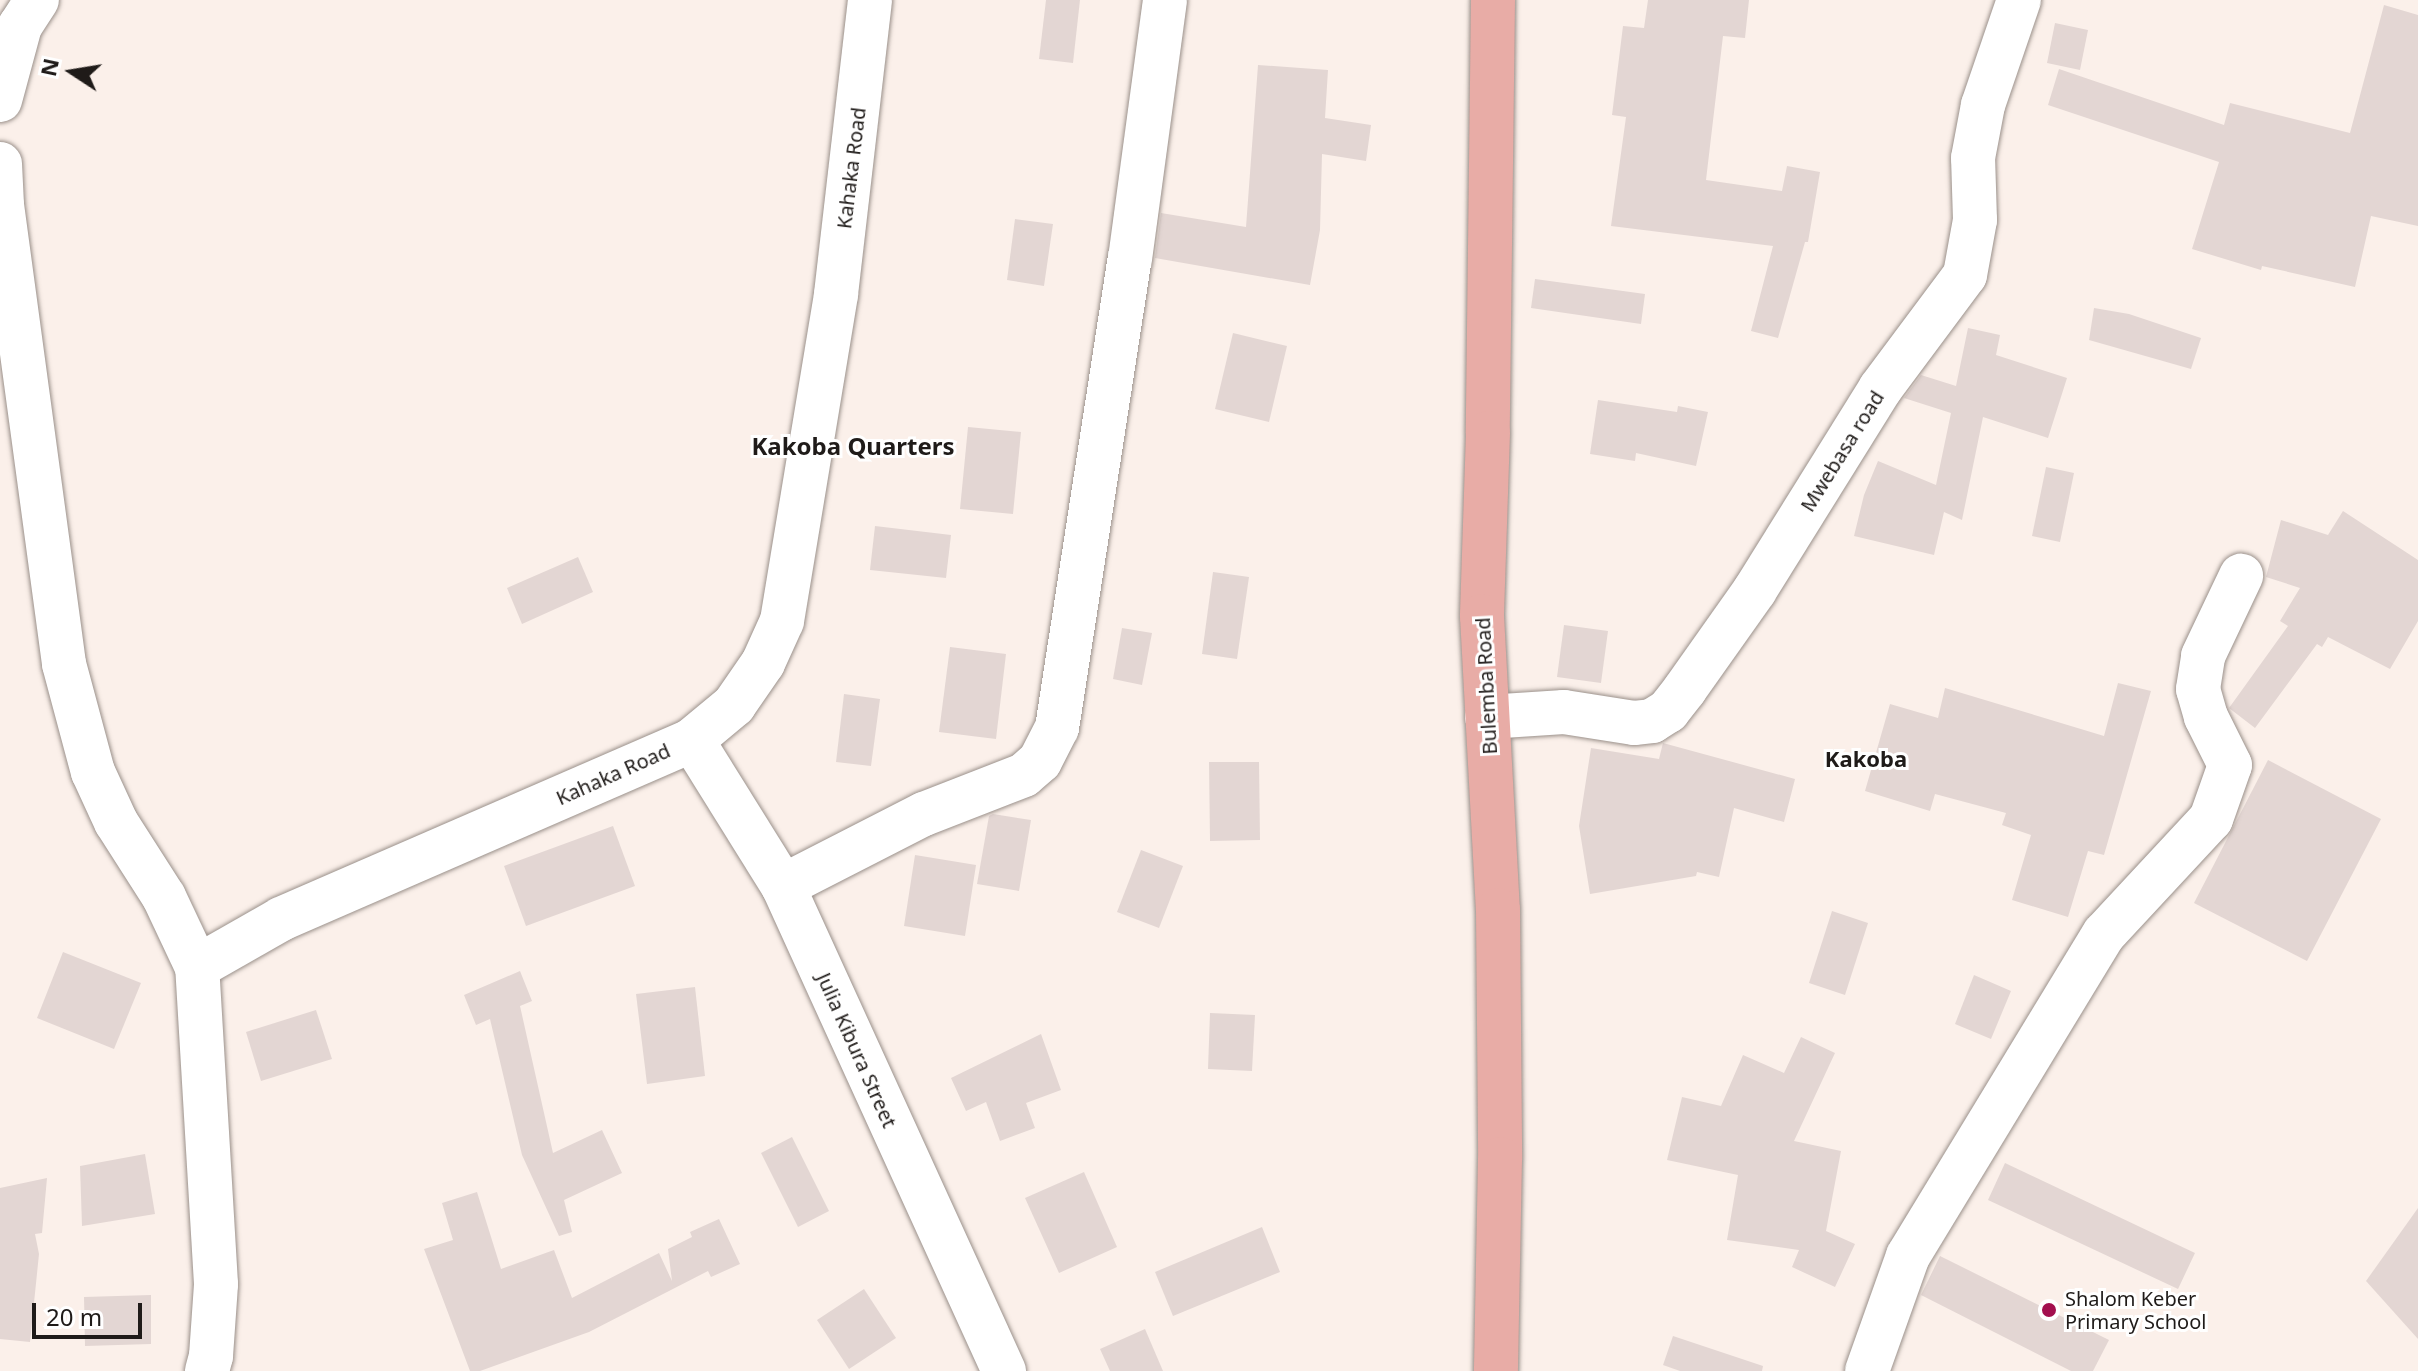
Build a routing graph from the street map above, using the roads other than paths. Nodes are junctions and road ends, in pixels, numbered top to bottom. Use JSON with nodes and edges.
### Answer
{"nodes":[{"id":1,"x":37,"y":0,"type":"edge"},
{"id":2,"x":870,"y":0,"type":"edge"},
{"id":3,"x":1165,"y":0,"type":"edge"},
{"id":4,"x":1493,"y":0,"type":"edge"},
{"id":5,"x":2019,"y":0,"type":"edge"},
{"id":6,"x":0,"y":100,"type":"edge"},
{"id":7,"x":0,"y":164,"type":"edge"},
{"id":8,"x":2241,"y":576,"type":"dead end"},
{"id":9,"x":1487,"y":717,"type":"junction"},
{"id":10,"x":692,"y":740,"type":"junction"},
{"id":11,"x":783,"y":886,"type":"junction"},
{"id":12,"x":197,"y":967,"type":"junction"},
{"id":13,"x":207,"y":1371,"type":"edge"},
{"id":14,"x":1004,"y":1371,"type":"edge"},
{"id":15,"x":1496,"y":1371,"type":"edge"},
{"id":16,"x":1867,"y":1371,"type":"edge"}],
"edges":[{"from":1,"to":6,"type":"street"},
{"from":2,"to":10,"type":"street","name":"Kahaka Road"},
{"from":3,"to":11,"type":"street"},
{"from":4,"to":9,"type":"main road","name":"Bulemba Road"},
{"from":5,"to":9,"type":"street","name":"Mwebasa road"},
{"from":7,"to":12,"type":"street"},
{"from":8,"to":16,"type":"street"},
{"from":9,"to":15,"type":"main road","name":"Bulemba Road"},
{"from":10,"to":11,"type":"street","name":"Julia Kibura Street"},
{"from":10,"to":12,"type":"street","name":"Kahaka Road"},
{"from":11,"to":14,"type":"street","name":"Julia Kibura Street"},
{"from":12,"to":13,"type":"street"}]}
